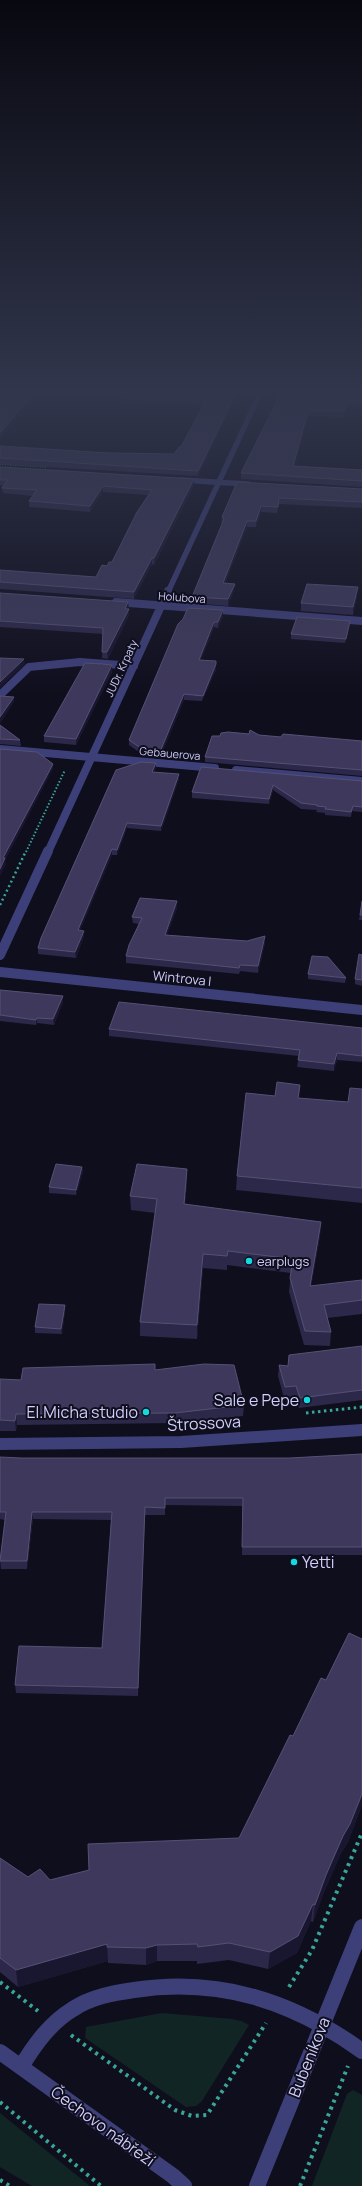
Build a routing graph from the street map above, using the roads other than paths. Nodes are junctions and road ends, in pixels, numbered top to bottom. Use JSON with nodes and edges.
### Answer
{"nodes":[{"id":1,"x":214,"y":493,"type":"edge"},
{"id":2,"x":107,"y":602,"type":"edge"},
{"id":3,"x":162,"y":606,"type":"junction"},
{"id":4,"x":362,"y":621,"type":"edge"},
{"id":5,"x":134,"y":666,"type":"junction"},
{"id":6,"x":0,"y":695,"type":"edge"},
{"id":7,"x":0,"y":750,"type":"edge"},
{"id":8,"x":91,"y":757,"type":"junction"},
{"id":9,"x":362,"y":781,"type":"edge"},
{"id":10,"x":0,"y":955,"type":"edge"},
{"id":11,"x":0,"y":972,"type":"edge"},
{"id":12,"x":362,"y":1010,"type":"edge"},
{"id":13,"x":362,"y":1430,"type":"edge"},
{"id":14,"x":0,"y":1444,"type":"edge"},
{"id":15,"x":362,"y":1928,"type":"edge"},
{"id":16,"x":323,"y":2023,"type":"junction"},
{"id":17,"x":359,"y":2048,"type":"edge"},
{"id":18,"x":0,"y":2052,"type":"edge"},
{"id":19,"x":21,"y":2067,"type":"junction"},
{"id":20,"x":184,"y":2186,"type":"edge"},
{"id":21,"x":257,"y":2186,"type":"edge"}],
"edges":[{"from":1,"to":3,"type":"street","name":"JUDr. Krpaty"},
{"from":2,"to":3,"type":"street","name":"Holubova"},
{"from":3,"to":4,"type":"street","name":"Holubova"},
{"from":3,"to":5,"type":"street","name":"JUDr. Krpaty"},
{"from":5,"to":6,"type":"street"},
{"from":5,"to":8,"type":"street","name":"JUDr. Krpaty"},
{"from":7,"to":8,"type":"street","name":"Gebauerova"},
{"from":8,"to":9,"type":"street","name":"Gebauerova"},
{"from":8,"to":10,"type":"street","name":"JUDr. Krpaty"},
{"from":11,"to":12,"type":"street","name":"Wintrova I"},
{"from":13,"to":14,"type":"street","name":"Štrossova"},
{"from":15,"to":16,"type":"street","name":"Bubeníkova"},
{"from":16,"to":17,"type":"street"},
{"from":16,"to":19,"type":"street"},
{"from":16,"to":21,"type":"street","name":"Bubeníkova"},
{"from":18,"to":19,"type":"street","name":"Čechovo nábřeží"},
{"from":19,"to":20,"type":"street","name":"Čechovo nábřeží"}]}
